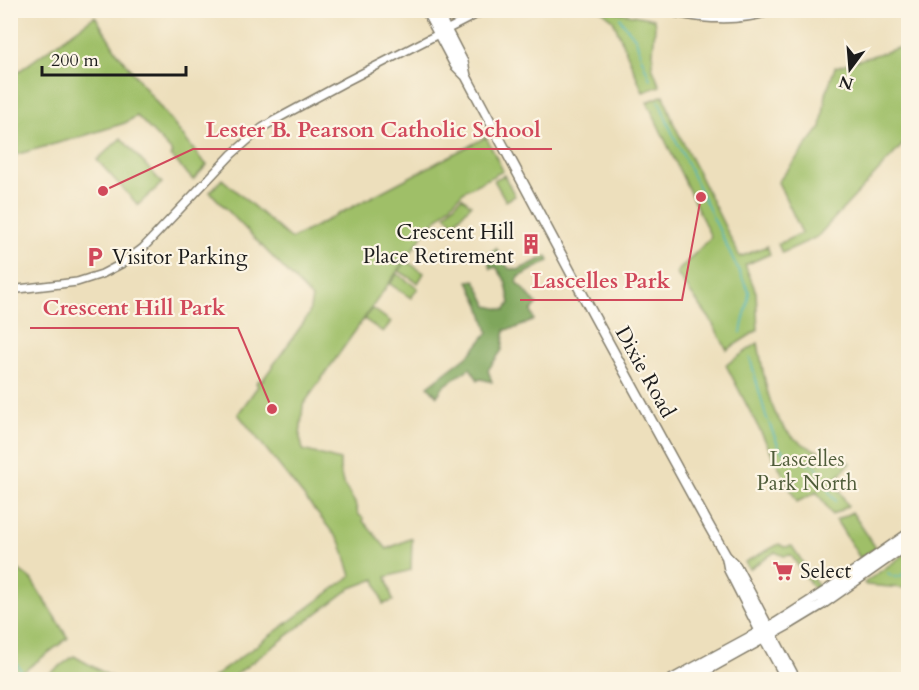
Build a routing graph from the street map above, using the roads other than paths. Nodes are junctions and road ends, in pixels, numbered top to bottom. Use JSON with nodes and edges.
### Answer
{"nodes":[{"id":1,"x":426,"y":10,"type":"edge"},
{"id":2,"x":436,"y":10,"type":"edge"},
{"id":3,"x":485,"y":10,"type":"edge"},
{"id":4,"x":660,"y":10,"type":"edge"},
{"id":5,"x":776,"y":10,"type":"edge"},
{"id":6,"x":442,"y":32,"type":"junction"},
{"id":7,"x":10,"y":290,"type":"edge"},
{"id":8,"x":909,"y":534,"type":"edge"},
{"id":9,"x":909,"y":544,"type":"edge"},
{"id":10,"x":766,"y":633,"type":"junction"},
{"id":11,"x":671,"y":680,"type":"edge"},
{"id":12,"x":689,"y":680,"type":"edge"},
{"id":13,"x":787,"y":680,"type":"edge"},
{"id":14,"x":796,"y":680,"type":"edge"}],
"edges":[{"from":1,"to":6,"type":"main road","name":"Dixie Road"},
{"from":2,"to":6,"type":"main road","name":"Dixie Road"},
{"from":3,"to":6,"type":"street"},
{"from":4,"to":5,"type":"street"},
{"from":6,"to":7,"type":"street"},
{"from":6,"to":10,"type":"main road","name":"Dixie Road"},
{"from":8,"to":10,"type":"main road"},
{"from":9,"to":10,"type":"main road"},
{"from":10,"to":11,"type":"main road"},
{"from":10,"to":12,"type":"main road"},
{"from":10,"to":13,"type":"main road","name":"Dixie Road"},
{"from":10,"to":14,"type":"main road","name":"Dixie Road"}]}
